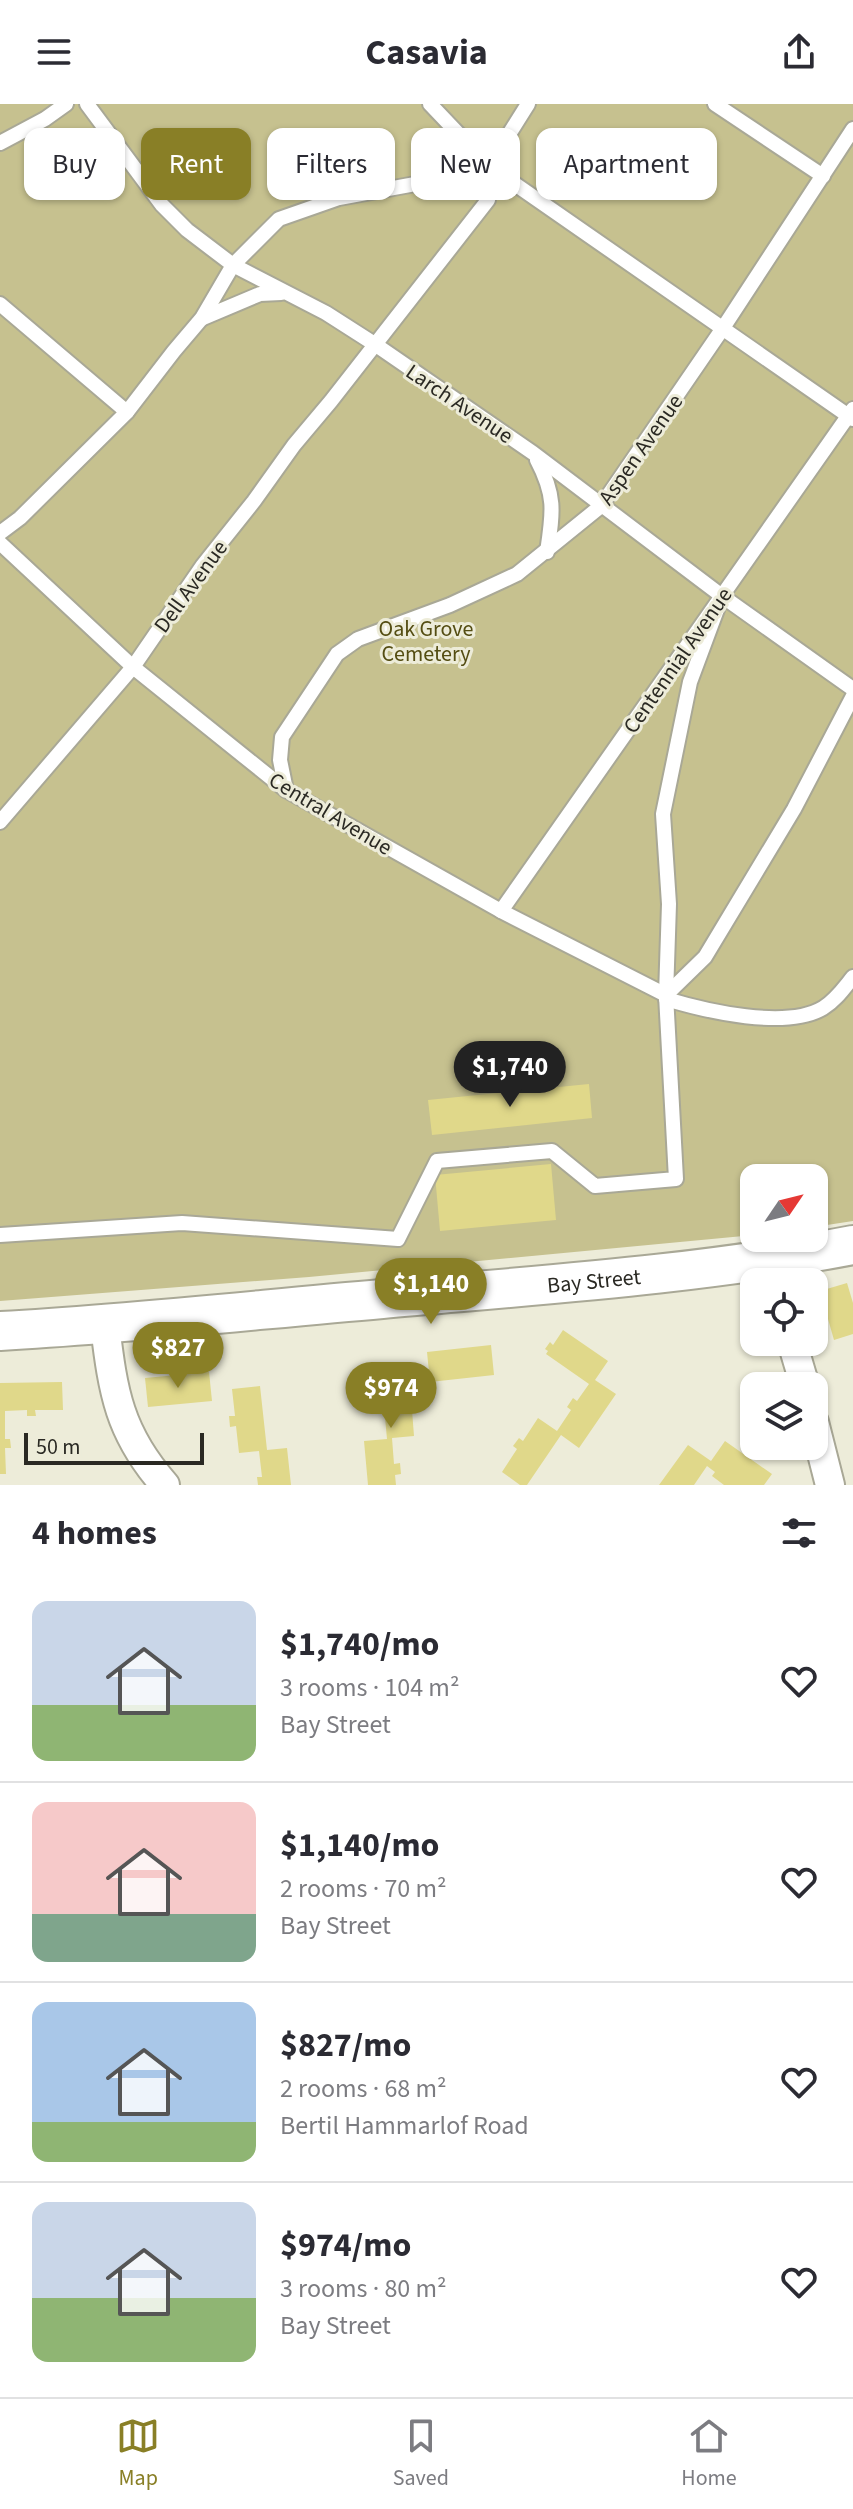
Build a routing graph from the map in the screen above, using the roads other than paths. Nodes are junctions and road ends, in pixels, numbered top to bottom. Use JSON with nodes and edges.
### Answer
{"nodes":[{"id":1,"x":66,"y":104,"type":"edge"},
{"id":2,"x":87,"y":104,"type":"edge"},
{"id":3,"x":430,"y":104,"type":"edge"},
{"id":4,"x":528,"y":104,"type":"edge"},
{"id":5,"x":715,"y":104,"type":"edge"},
{"id":6,"x":453,"y":128,"type":"edge"},
{"id":7,"x":513,"y":128,"type":"edge"},
{"id":8,"x":853,"y":129,"type":"edge"},
{"id":9,"x":0,"y":143,"type":"edge"},
{"id":10,"x":823,"y":176,"type":"junction"},
{"id":11,"x":411,"y":185,"type":"edge"},
{"id":12,"x":520,"y":187,"type":"edge"},
{"id":13,"x":488,"y":200,"type":"edge"},
{"id":14,"x":233,"y":265,"type":"junction"},
{"id":15,"x":283,"y":293,"type":"junction"},
{"id":16,"x":0,"y":304,"type":"edge"},
{"id":17,"x":202,"y":318,"type":"junction"},
{"id":18,"x":723,"y":328,"type":"junction"},
{"id":19,"x":376,"y":345,"type":"junction"},
{"id":20,"x":127,"y":412,"type":"junction"},
{"id":21,"x":852,"y":415,"type":"edge"},
{"id":22,"x":533,"y":453,"type":"junction"},
{"id":23,"x":601,"y":506,"type":"junction"},
{"id":24,"x":0,"y":533,"type":"edge"},
{"id":25,"x":0,"y":543,"type":"edge"},
{"id":26,"x":547,"y":552,"type":"junction"},
{"id":27,"x":722,"y":596,"type":"junction"},
{"id":28,"x":133,"y":667,"type":"junction"},
{"id":29,"x":853,"y":689,"type":"edge"},
{"id":30,"x":853,"y":696,"type":"edge"},
{"id":31,"x":286,"y":790,"type":"junction"},
{"id":32,"x":0,"y":822,"type":"edge"},
{"id":33,"x":501,"y":911,"type":"junction"},
{"id":34,"x":853,"y":977,"type":"edge"},
{"id":35,"x":666,"y":997,"type":"junction"},
{"id":36,"x":0,"y":1235,"type":"edge"},
{"id":37,"x":853,"y":1245,"type":"edge"},
{"id":38,"x":781,"y":1268,"type":"edge"},
{"id":39,"x":740,"y":1274,"type":"edge"},
{"id":40,"x":105,"y":1326,"type":"junction"},
{"id":41,"x":0,"y":1331,"type":"edge"},
{"id":42,"x":824,"y":1460,"type":"edge"},
{"id":43,"x":165,"y":1485,"type":"edge"},
{"id":44,"x":830,"y":1485,"type":"edge"}],
"edges":[{"from":1,"to":9,"type":"lane"},
{"from":2,"to":14,"type":"lane","name":"Larch Avenue"},
{"from":3,"to":6,"type":"lane"},
{"from":4,"to":7,"type":"lane"},
{"from":5,"to":10,"type":"lane"},
{"from":8,"to":10,"type":"lane","name":"Aspen Avenue"},
{"from":10,"to":18,"type":"lane","name":"Aspen Avenue"},
{"from":11,"to":14,"type":"lane"},
{"from":12,"to":18,"type":"lane"},
{"from":13,"to":19,"type":"lane","name":"Dell Avenue"},
{"from":14,"to":15,"type":"lane","name":"Larch Avenue"},
{"from":14,"to":17,"type":"lane"},
{"from":15,"to":17,"type":"lane"},
{"from":15,"to":19,"type":"lane","name":"Larch Avenue"},
{"from":16,"to":20,"type":"lane"},
{"from":17,"to":20,"type":"lane"},
{"from":18,"to":21,"type":"lane"},
{"from":18,"to":23,"type":"lane","name":"Aspen Avenue"},
{"from":19,"to":22,"type":"lane","name":"Larch Avenue"},
{"from":19,"to":28,"type":"lane","name":"Dell Avenue"},
{"from":20,"to":24,"type":"lane"},
{"from":21,"to":27,"type":"lane","name":"Centennial Avenue"},
{"from":22,"to":23,"type":"lane","name":"Larch Avenue"},
{"from":22,"to":26,"type":"lane"},
{"from":23,"to":26,"type":"lane","name":"Aspen Avenue"},
{"from":23,"to":27,"type":"lane","name":"Larch Avenue"},
{"from":25,"to":28,"type":"lane","name":"Central Avenue"},
{"from":26,"to":31,"type":"lane","name":"Aspen Avenue"},
{"from":27,"to":29,"type":"lane","name":"Larch Avenue"},
{"from":27,"to":33,"type":"lane","name":"Centennial Avenue"},
{"from":27,"to":35,"type":"lane"},
{"from":28,"to":31,"type":"lane","name":"Central Avenue"},
{"from":28,"to":32,"type":"lane","name":"Dell Avenue"},
{"from":30,"to":35,"type":"lane"},
{"from":31,"to":33,"type":"lane","name":"Central Avenue"},
{"from":33,"to":35,"type":"lane","name":"Central Avenue"},
{"from":34,"to":35,"type":"lane","name":"Central Avenue"},
{"from":35,"to":36,"type":"lane"},
{"from":37,"to":38,"type":"main road","name":"Bay Street"},
{"from":39,"to":40,"type":"main road","name":"Bay Street"},
{"from":40,"to":41,"type":"main road","name":"Bay Street"},
{"from":40,"to":43,"type":"street"},
{"from":42,"to":44,"type":"street"}]}
